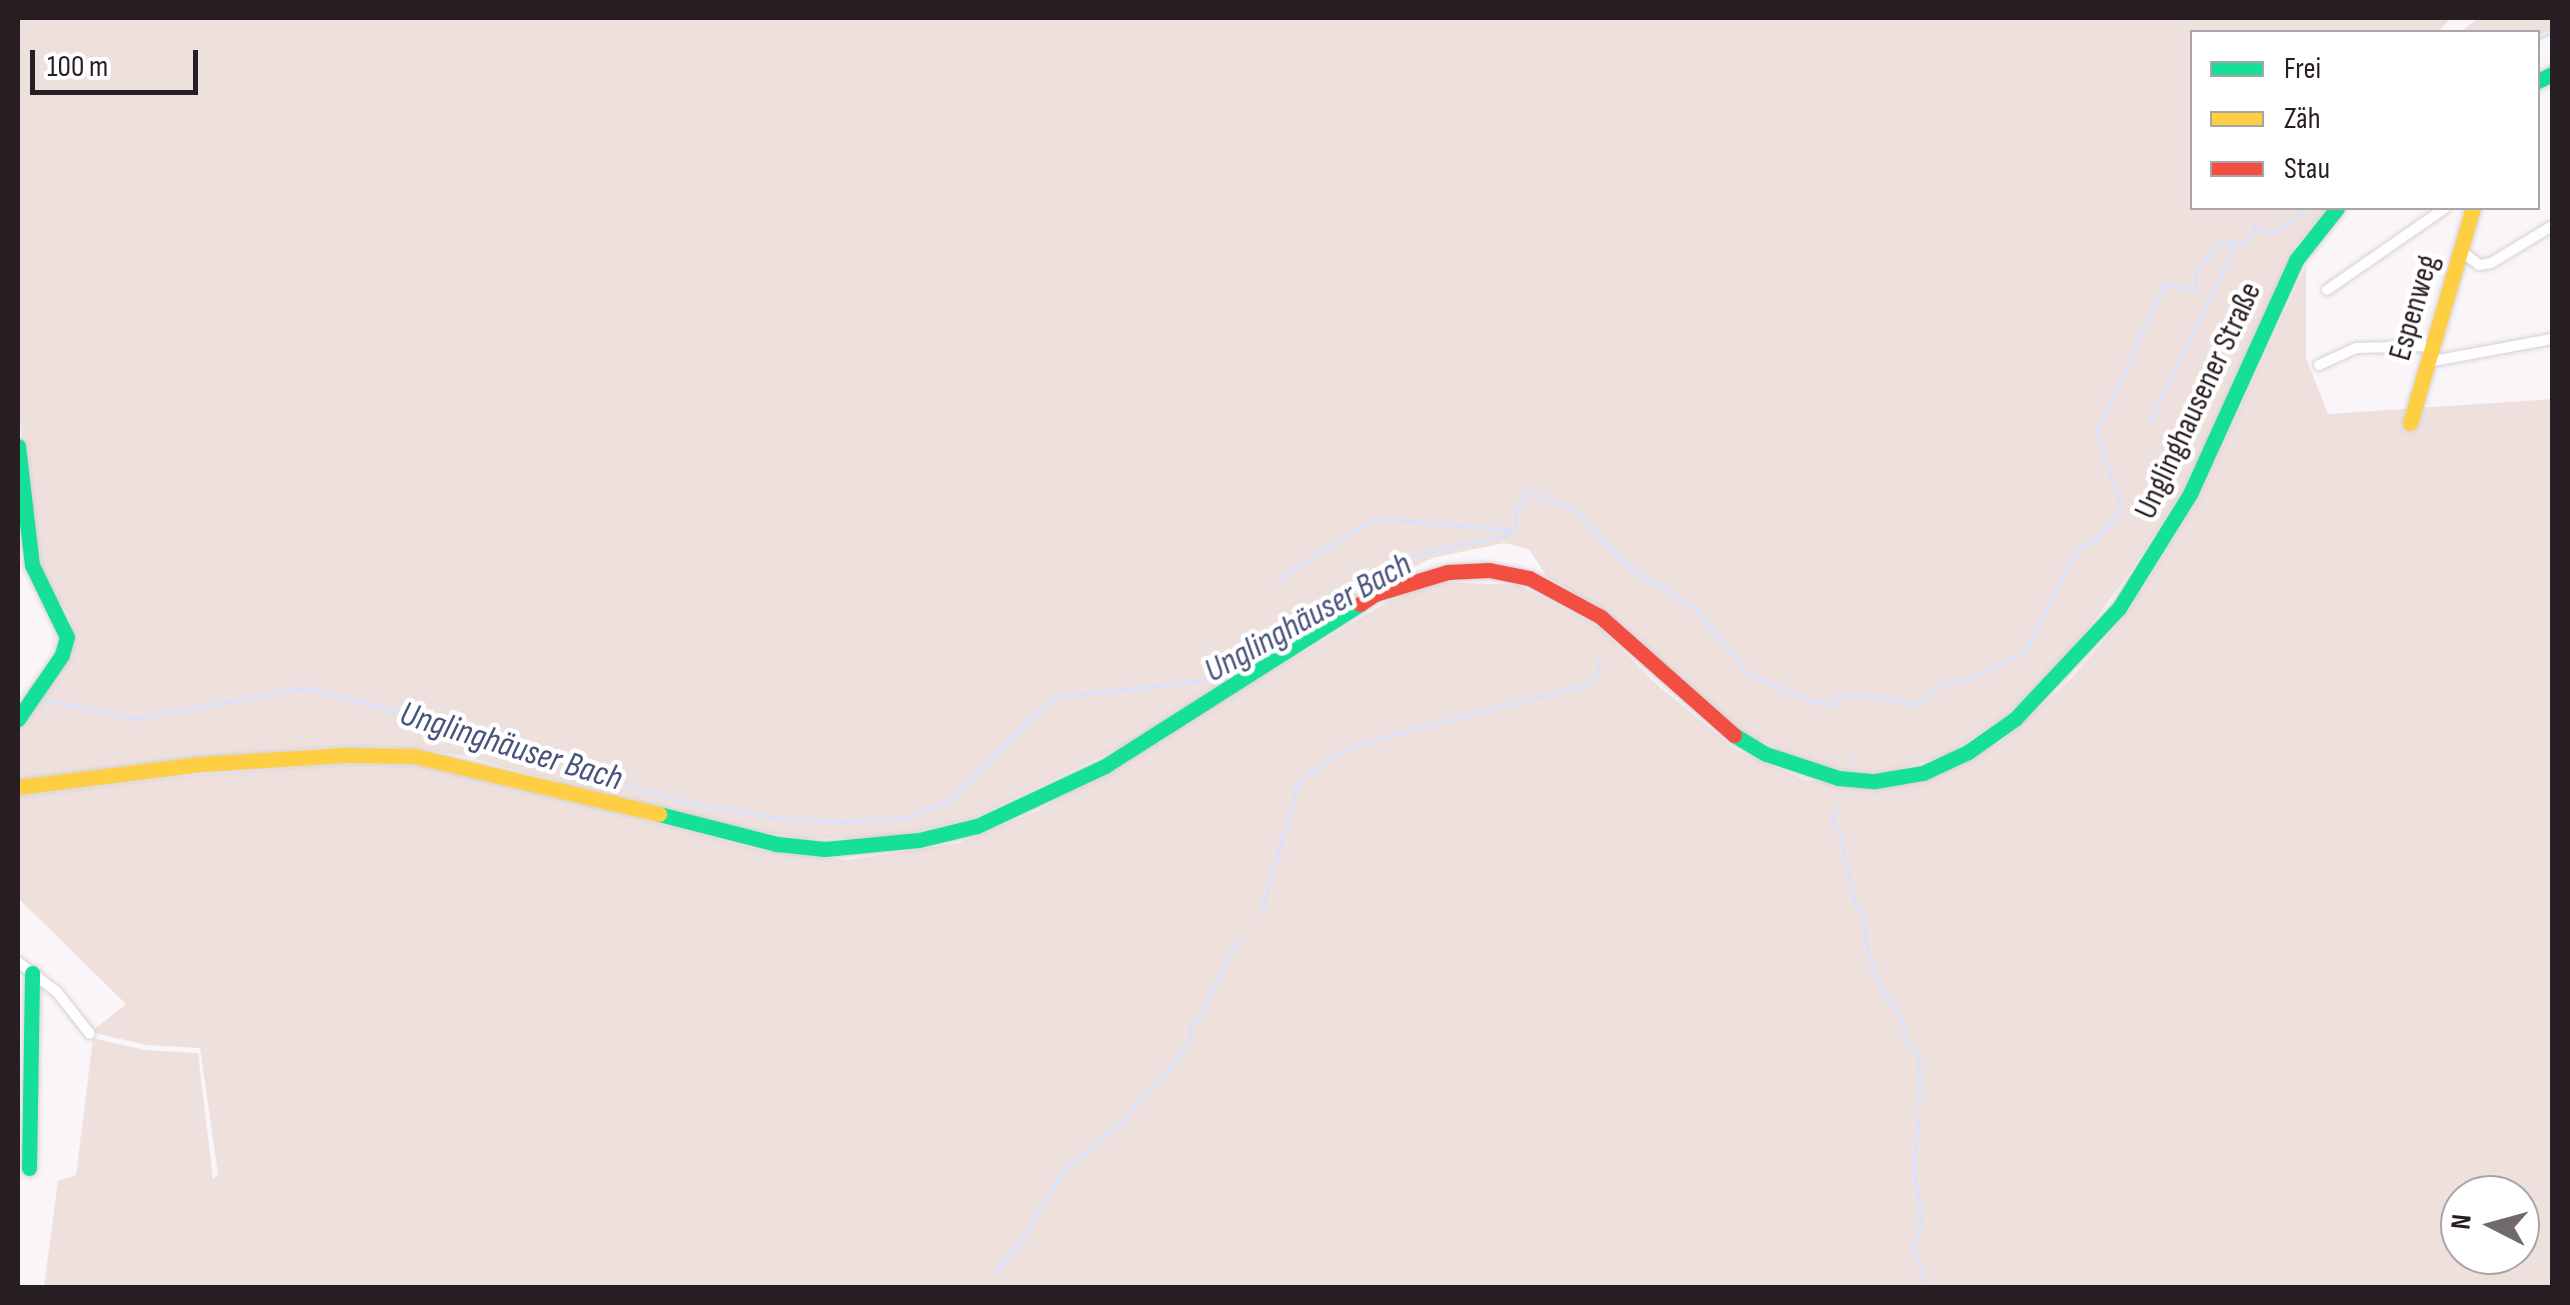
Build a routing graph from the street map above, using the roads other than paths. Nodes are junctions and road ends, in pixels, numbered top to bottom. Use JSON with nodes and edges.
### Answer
{"nodes":[{"id":1,"x":2335,"y":210,"type":"edge"},
{"id":2,"x":2442,"y":210,"type":"edge"},
{"id":3,"x":2473,"y":210,"type":"edge"},
{"id":4,"x":2552,"y":226,"type":"edge"},
{"id":5,"x":2460,"y":250,"type":"junction"},
{"id":6,"x":2327,"y":290,"type":"dead end"},
{"id":7,"x":2552,"y":339,"type":"edge"},
{"id":8,"x":2429,"y":354,"type":"junction"},
{"id":9,"x":2319,"y":365,"type":"dead end"},
{"id":10,"x":2410,"y":424,"type":"dead end"},
{"id":11,"x":18,"y":446,"type":"edge"},
{"id":12,"x":18,"y":719,"type":"edge"},
{"id":13,"x":18,"y":788,"type":"edge"},
{"id":14,"x":18,"y":962,"type":"edge"},
{"id":15,"x":32,"y":973,"type":"junction"},
{"id":16,"x":90,"y":1034,"type":"dead end"},
{"id":17,"x":29,"y":1168,"type":"dead end"}],
"edges":[{"from":1,"to":13,"type":"main road","name":"Unglinghausener Straße"},
{"from":2,"to":6,"type":"street"},
{"from":3,"to":5,"type":"main road","name":"Espenweg"},
{"from":4,"to":5,"type":"street"},
{"from":5,"to":8,"type":"main road","name":"Espenweg"},
{"from":7,"to":8,"type":"street"},
{"from":8,"to":9,"type":"street"},
{"from":8,"to":10,"type":"main road","name":"Espenweg"},
{"from":11,"to":12,"type":"main road"},
{"from":14,"to":15,"type":"street"},
{"from":15,"to":16,"type":"street"},
{"from":15,"to":17,"type":"main road"}]}
